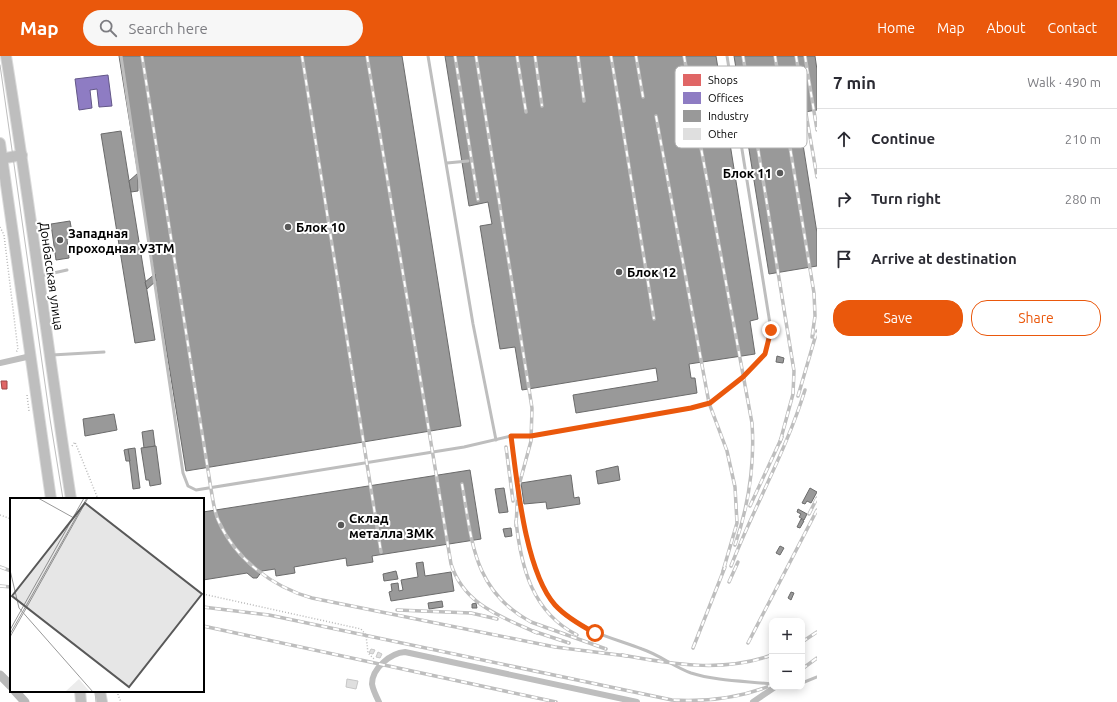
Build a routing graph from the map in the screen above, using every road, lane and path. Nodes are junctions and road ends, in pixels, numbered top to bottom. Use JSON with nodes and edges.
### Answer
{"nodes":[{"id":1,"x":6,"y":56,"type":"edge"},
{"id":2,"x":121,"y":56,"type":"edge"},
{"id":3,"x":428,"y":56,"type":"edge"},
{"id":4,"x":727,"y":56,"type":"edge"},
{"id":5,"x":729,"y":66,"type":"edge"},
{"id":6,"x":0,"y":143,"type":"edge"},
{"id":7,"x":742,"y":148,"type":"edge"},
{"id":8,"x":22,"y":155,"type":"junction"},
{"id":9,"x":1,"y":159,"type":"edge"},
{"id":10,"x":468,"y":161,"type":"dead end"},
{"id":11,"x":447,"y":164,"type":"junction"},
{"id":12,"x":0,"y":227,"type":"edge"},
{"id":13,"x":67,"y":270,"type":"dead end"},
{"id":14,"x":38,"y":277,"type":"junction"},
{"id":15,"x":104,"y":352,"type":"dead end"},
{"id":16,"x":13,"y":355,"type":"dead end"},
{"id":17,"x":50,"y":355,"type":"junction"},
{"id":18,"x":31,"y":356,"type":"junction"},
{"id":19,"x":0,"y":363,"type":"edge"},
{"id":20,"x":511,"y":436,"type":"junction"},
{"id":21,"x":496,"y":440,"type":"junction"},
{"id":22,"x":75,"y":442,"type":"dead end"},
{"id":23,"x":51,"y":498,"type":"edge"},
{"id":24,"x":71,"y":498,"type":"edge"},
{"id":25,"x":98,"y":498,"type":"edge"},
{"id":26,"x":0,"y":515,"type":"edge"},
{"id":27,"x":10,"y":519,"type":"edge"},
{"id":28,"x":204,"y":594,"type":"edge"},
{"id":29,"x":375,"y":660,"type":"dead end"},
{"id":30,"x":0,"y":675,"type":"edge"},
{"id":31,"x":817,"y":677,"type":"edge"},
{"id":32,"x":805,"y":682,"type":"edge"},
{"id":33,"x":769,"y":684,"type":"edge"},
{"id":34,"x":10,"y":685,"type":"edge"},
{"id":35,"x":771,"y":690,"type":"edge"},
{"id":36,"x":16,"y":692,"type":"edge"},
{"id":37,"x":80,"y":692,"type":"edge"},
{"id":38,"x":100,"y":692,"type":"edge"},
{"id":39,"x":118,"y":692,"type":"edge"},
{"id":40,"x":26,"y":702,"type":"edge"},
{"id":41,"x":81,"y":702,"type":"edge"},
{"id":42,"x":102,"y":702,"type":"edge"},
{"id":43,"x":121,"y":702,"type":"edge"},
{"id":44,"x":378,"y":702,"type":"edge"},
{"id":45,"x":637,"y":702,"type":"edge"},
{"id":46,"x":753,"y":702,"type":"edge"}],
"edges":[{"from":1,"to":8,"type":"main road","name":"Донбасская улица"},
{"from":2,"to":21,"type":"lane"},
{"from":3,"to":11,"type":"lane"},
{"from":4,"to":5,"type":"lane"},
{"from":6,"to":9,"type":"main road"},
{"from":7,"to":20,"type":"lane"},
{"from":8,"to":9,"type":"main road"},
{"from":8,"to":14,"type":"main road","name":"Донбасская улица"},
{"from":9,"to":18,"type":"main road"},
{"from":10,"to":11,"type":"lane"},
{"from":11,"to":21,"type":"lane"},
{"from":12,"to":16,"type":"path"},
{"from":13,"to":14,"type":"lane"},
{"from":14,"to":17,"type":"main road","name":"Донбасская улица"},
{"from":15,"to":17,"type":"lane"},
{"from":17,"to":24,"type":"main road","name":"Донбасская улица"},
{"from":18,"to":19,"type":"street"},
{"from":18,"to":23,"type":"main road"},
{"from":20,"to":21,"type":"lane"},
{"from":20,"to":33,"type":"lane"},
{"from":22,"to":25,"type":"path"},
{"from":26,"to":27,"type":"path"},
{"from":28,"to":29,"type":"path"},
{"from":30,"to":34,"type":"main road"},
{"from":31,"to":32,"type":"lane"},
{"from":35,"to":46,"type":"street"},
{"from":36,"to":40,"type":"main road"},
{"from":37,"to":41,"type":"main road"},
{"from":38,"to":42,"type":"main road"},
{"from":39,"to":43,"type":"path"},
{"from":44,"to":45,"type":"street"}]}
